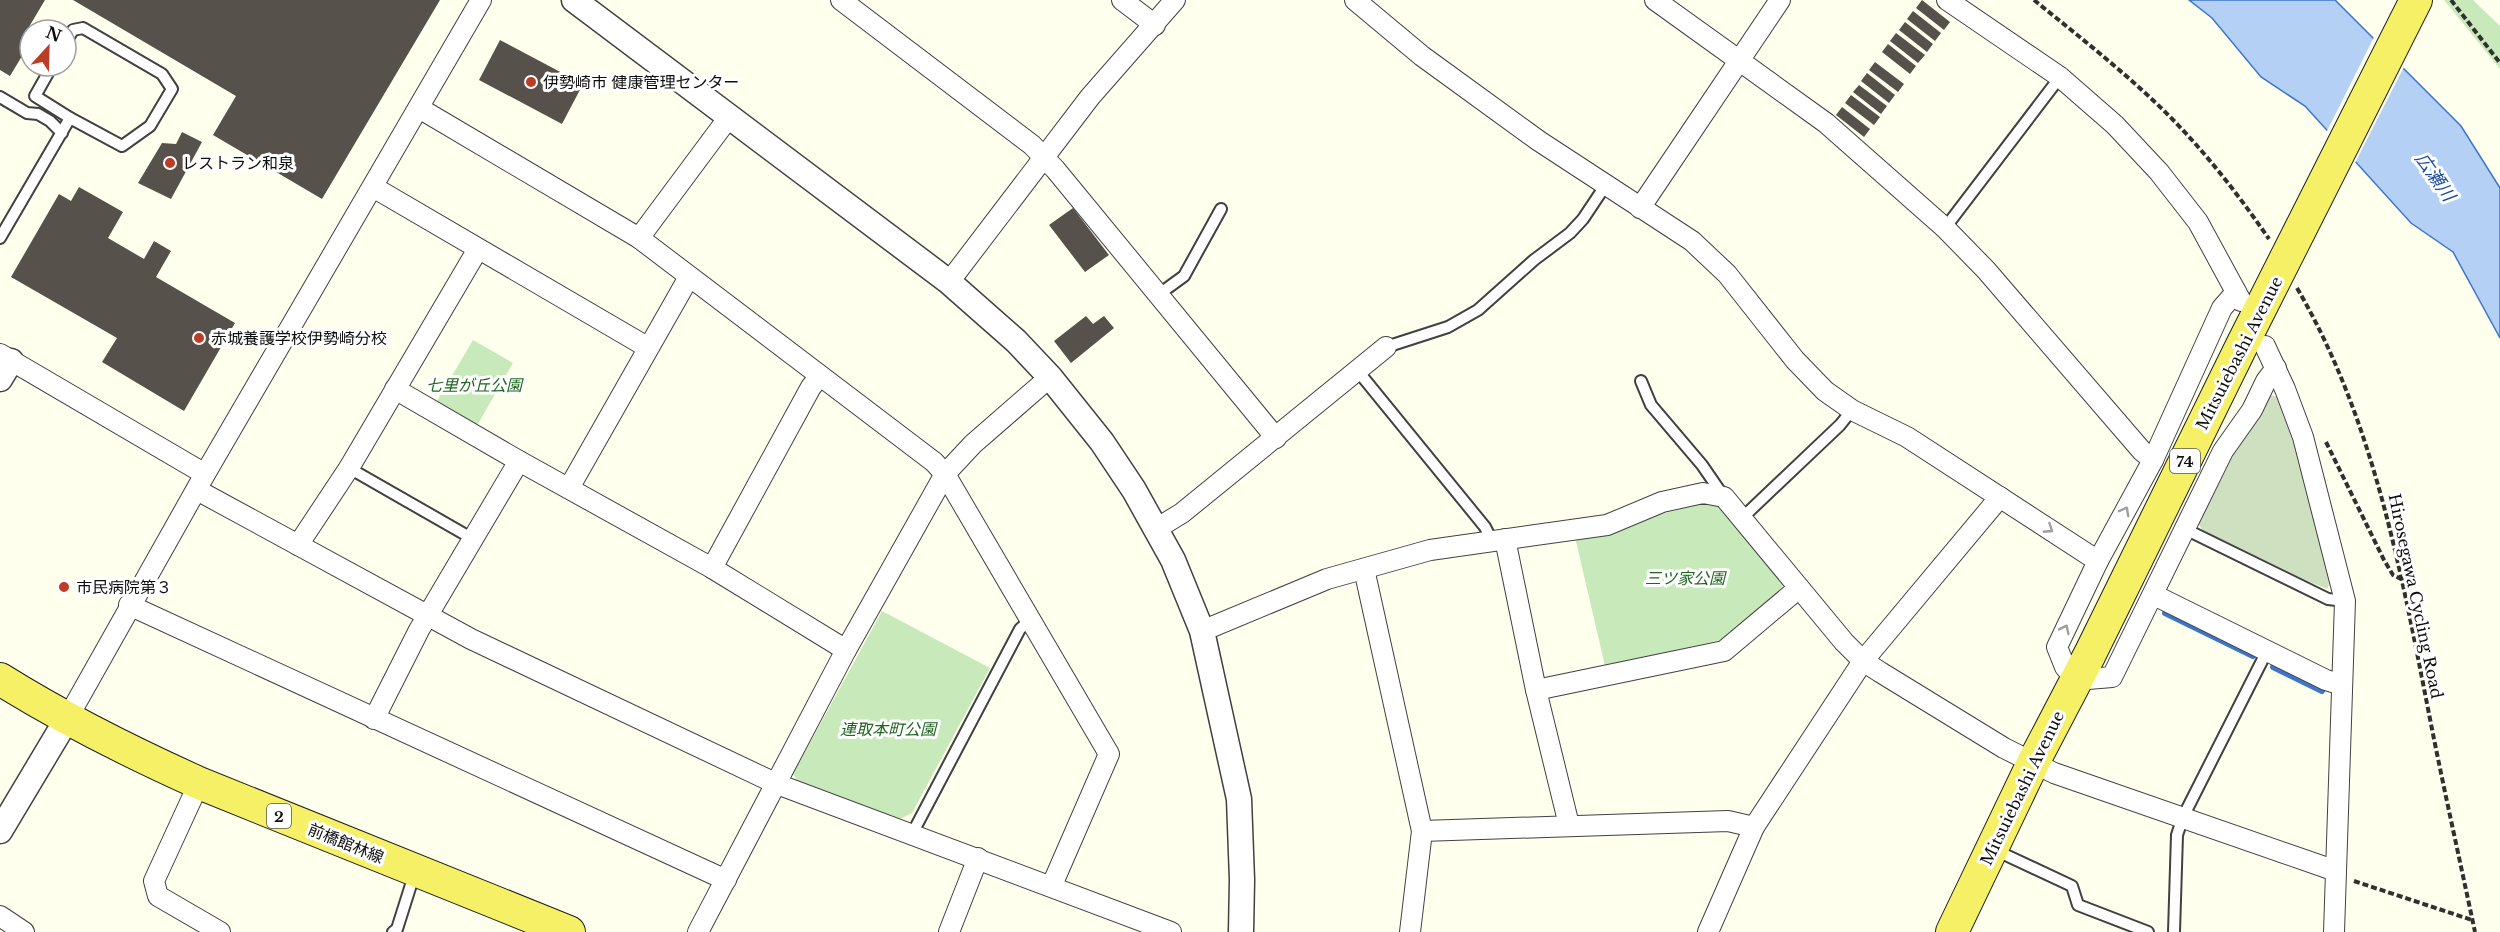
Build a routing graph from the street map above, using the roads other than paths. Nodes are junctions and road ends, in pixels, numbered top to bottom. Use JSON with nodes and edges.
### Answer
{"nodes":[{"id":1,"x":482,"y":0,"type":"edge"},
{"id":2,"x":574,"y":0,"type":"edge"},
{"id":3,"x":840,"y":0,"type":"edge"},
{"id":4,"x":1122,"y":0,"type":"edge"},
{"id":5,"x":1176,"y":0,"type":"edge"},
{"id":6,"x":1355,"y":0,"type":"edge"},
{"id":7,"x":1655,"y":0,"type":"edge"},
{"id":8,"x":1780,"y":0,"type":"edge"},
{"id":9,"x":1947,"y":0,"type":"edge"},
{"id":10,"x":2416,"y":0,"type":"edge"},
{"id":11,"x":1155,"y":25,"type":"junction"},
{"id":12,"x":78,"y":29,"type":"edge"},
{"id":13,"x":1739,"y":61,"type":"junction"},
{"id":14,"x":2060,"y":77,"type":"junction"},
{"id":15,"x":45,"y":78,"type":"edge"},
{"id":16,"x":0,"y":97,"type":"edge"},
{"id":17,"x":419,"y":108,"type":"junction"},
{"id":18,"x":729,"y":117,"type":"junction"},
{"id":19,"x":70,"y":118,"type":"junction"},
{"id":20,"x":62,"y":133,"type":"junction"},
{"id":21,"x":1043,"y":156,"type":"junction"},
{"id":22,"x":1605,"y":186,"type":"junction"},
{"id":23,"x":373,"y":187,"type":"junction"},
{"id":24,"x":1640,"y":208,"type":"junction"},
{"id":25,"x":1221,"y":209,"type":"dead end"},
{"id":26,"x":1945,"y":228,"type":"junction"},
{"id":27,"x":0,"y":238,"type":"edge"},
{"id":28,"x":639,"y":238,"type":"junction"},
{"id":29,"x":478,"y":249,"type":"junction"},
{"id":30,"x":689,"y":277,"type":"junction"},
{"id":31,"x":949,"y":282,"type":"junction"},
{"id":32,"x":1158,"y":295,"type":"junction"},
{"id":33,"x":2265,"y":346,"type":"dead end"},
{"id":34,"x":647,"y":347,"type":"junction"},
{"id":35,"x":1386,"y":347,"type":"joint"},
{"id":36,"x":4,"y":365,"type":"edge"},
{"id":37,"x":2276,"y":368,"type":"junction"},
{"id":38,"x":1357,"y":370,"type":"junction"},
{"id":39,"x":820,"y":376,"type":"junction"},
{"id":40,"x":1050,"y":377,"type":"junction"},
{"id":41,"x":1641,"y":381,"type":"dead end"},
{"id":42,"x":395,"y":388,"type":"junction"},
{"id":43,"x":1852,"y":410,"type":"junction"},
{"id":44,"x":1276,"y":438,"type":"junction"},
{"id":45,"x":2152,"y":460,"type":"junction"},
{"id":46,"x":519,"y":461,"type":"junction"},
{"id":47,"x":349,"y":468,"type":"junction"},
{"id":48,"x":945,"y":474,"type":"junction"},
{"id":49,"x":201,"y":482,"type":"junction"},
{"id":50,"x":569,"y":488,"type":"junction"},
{"id":51,"x":1724,"y":497,"type":"junction"},
{"id":52,"x":2000,"y":497,"type":"junction"},
{"id":53,"x":1740,"y":519,"type":"junction"},
{"id":54,"x":2185,"y":528,"type":"junction"},
{"id":55,"x":1156,"y":529,"type":"junction"},
{"id":56,"x":472,"y":539,"type":"junction"},
{"id":57,"x":1498,"y":540,"type":"junction"},
{"id":58,"x":298,"y":545,"type":"junction"},
{"id":59,"x":2098,"y":561,"type":"junction"},
{"id":60,"x":711,"y":568,"type":"junction"},
{"id":61,"x":1364,"y":569,"type":"junction"},
{"id":62,"x":1799,"y":588,"type":"junction"},
{"id":63,"x":2154,"y":595,"type":"junction"},
{"id":64,"x":2345,"y":601,"type":"junction"},
{"id":65,"x":129,"y":605,"type":"junction"},
{"id":66,"x":427,"y":616,"type":"junction"},
{"id":67,"x":1030,"y":620,"type":"junction"},
{"id":68,"x":1202,"y":631,"type":"junction"},
{"id":69,"x":846,"y":650,"type":"junction"},
{"id":70,"x":2267,"y":651,"type":"junction"},
{"id":71,"x":1863,"y":661,"type":"junction"},
{"id":72,"x":2083,"y":667,"type":"junction"},
{"id":73,"x":0,"y":679,"type":"edge"},
{"id":74,"x":2342,"y":685,"type":"junction"},
{"id":75,"x":1536,"y":690,"type":"junction"},
{"id":76,"x":67,"y":718,"type":"junction"},
{"id":77,"x":374,"y":719,"type":"junction"},
{"id":78,"x":2034,"y":763,"type":"junction"},
{"id":79,"x":199,"y":783,"type":"junction"},
{"id":80,"x":777,"y":784,"type":"junction"},
{"id":81,"x":2183,"y":817,"type":"junction"},
{"id":82,"x":1569,"y":825,"type":"junction"},
{"id":83,"x":1754,"y":827,"type":"junction"},
{"id":84,"x":0,"y":831,"type":"edge"},
{"id":85,"x":1422,"y":831,"type":"junction"},
{"id":86,"x":912,"y":834,"type":"junction"},
{"id":87,"x":1992,"y":848,"type":"junction"},
{"id":88,"x":978,"y":858,"type":"junction"},
{"id":89,"x":415,"y":872,"type":"junction"},
{"id":90,"x":2340,"y":874,"type":"junction"},
{"id":91,"x":726,"y":880,"type":"junction"},
{"id":92,"x":1052,"y":885,"type":"junction"},
{"id":93,"x":0,"y":916,"type":"edge"},
{"id":94,"x":1956,"y":930,"type":"edge"},
{"id":95,"x":24,"y":932,"type":"edge"},
{"id":96,"x":220,"y":932,"type":"edge"},
{"id":97,"x":393,"y":932,"type":"edge"},
{"id":98,"x":569,"y":932,"type":"edge"},
{"id":99,"x":698,"y":932,"type":"edge"},
{"id":100,"x":949,"y":932,"type":"edge"},
{"id":101,"x":1171,"y":932,"type":"edge"},
{"id":102,"x":1241,"y":932,"type":"edge"},
{"id":103,"x":1410,"y":932,"type":"edge"},
{"id":104,"x":1708,"y":932,"type":"edge"},
{"id":105,"x":2148,"y":932,"type":"edge"},
{"id":106,"x":2174,"y":932,"type":"edge"},
{"id":107,"x":2334,"y":932,"type":"edge"}],
"edges":[{"from":1,"to":17,"type":"street"},
{"from":2,"to":18,"type":"street"},
{"from":3,"to":21,"type":"street"},
{"from":4,"to":11,"type":"street"},
{"from":5,"to":11,"type":"street"},
{"from":6,"to":22,"type":"street"},
{"from":7,"to":13,"type":"street"},
{"from":8,"to":13,"type":"street"},
{"from":9,"to":14,"type":"street"},
{"from":10,"to":72,"type":"main road","name":"Mitsuiebashi Avenue","number":"74"},
{"from":11,"to":21,"type":"street"},
{"from":12,"to":19,"type":"lane"},
{"from":13,"to":24,"type":"street"},
{"from":13,"to":26,"type":"street"},
{"from":14,"to":26,"type":"lane"},
{"from":14,"to":45,"type":"street"},
{"from":15,"to":19,"type":"lane"},
{"from":16,"to":20,"type":"lane"},
{"from":17,"to":23,"type":"street"},
{"from":17,"to":28,"type":"street"},
{"from":18,"to":28,"type":"street"},
{"from":18,"to":31,"type":"street"},
{"from":19,"to":20,"type":"lane"},
{"from":20,"to":27,"type":"lane"},
{"from":21,"to":31,"type":"street"},
{"from":21,"to":32,"type":"street"},
{"from":22,"to":24,"type":"street"},
{"from":22,"to":35,"type":"lane"},
{"from":23,"to":29,"type":"street"},
{"from":23,"to":49,"type":"street"},
{"from":24,"to":43,"type":"street"},
{"from":25,"to":32,"type":"lane"},
{"from":26,"to":45,"type":"street"},
{"from":28,"to":30,"type":"street"},
{"from":29,"to":34,"type":"street"},
{"from":29,"to":42,"type":"street"},
{"from":30,"to":34,"type":"street"},
{"from":30,"to":39,"type":"street"},
{"from":31,"to":40,"type":"street"},
{"from":32,"to":44,"type":"street"},
{"from":33,"to":37,"type":"street"},
{"from":34,"to":50,"type":"street"},
{"from":35,"to":38,"type":"street"},
{"from":36,"to":49,"type":"street"},
{"from":37,"to":54,"type":"street"},
{"from":37,"to":64,"type":"street"},
{"from":38,"to":44,"type":"street"},
{"from":38,"to":57,"type":"lane"},
{"from":39,"to":48,"type":"street"},
{"from":39,"to":60,"type":"street"},
{"from":40,"to":48,"type":"street"},
{"from":40,"to":55,"type":"street"},
{"from":41,"to":51,"type":"lane"},
{"from":42,"to":46,"type":"street"},
{"from":42,"to":47,"type":"street"},
{"from":43,"to":52,"type":"street"},
{"from":43,"to":53,"type":"lane"},
{"from":44,"to":55,"type":"street"},
{"from":59,"to":45,"type":"street","one_way":true},
{"from":46,"to":50,"type":"street"},
{"from":46,"to":56,"type":"street"},
{"from":47,"to":56,"type":"lane"},
{"from":47,"to":58,"type":"street"},
{"from":48,"to":67,"type":"street"},
{"from":48,"to":69,"type":"street"},
{"from":49,"to":58,"type":"street"},
{"from":49,"to":65,"type":"street"},
{"from":50,"to":60,"type":"street"},
{"from":51,"to":53,"type":"street"},
{"from":51,"to":57,"type":"street"},
{"from":52,"to":59,"type":"street","one_way":true},
{"from":52,"to":71,"type":"street"},
{"from":53,"to":62,"type":"street"},
{"from":54,"to":63,"type":"street"},
{"from":54,"to":64,"type":"lane"},
{"from":55,"to":68,"type":"street"},
{"from":56,"to":66,"type":"street"},
{"from":57,"to":61,"type":"street"},
{"from":57,"to":75,"type":"street"},
{"from":58,"to":66,"type":"street"},
{"from":72,"to":59,"type":"street","one_way":true},
{"from":60,"to":69,"type":"street"},
{"from":61,"to":68,"type":"street"},
{"from":61,"to":85,"type":"street"},
{"from":62,"to":71,"type":"street"},
{"from":62,"to":75,"type":"street"},
{"from":63,"to":70,"type":"street"},
{"from":63,"to":72,"type":"street"},
{"from":64,"to":74,"type":"street"},
{"from":65,"to":76,"type":"street"},
{"from":65,"to":77,"type":"street"},
{"from":66,"to":77,"type":"street"},
{"from":66,"to":80,"type":"street"},
{"from":67,"to":86,"type":"lane"},
{"from":67,"to":92,"type":"street"},
{"from":68,"to":102,"type":"street"},
{"from":69,"to":80,"type":"street"},
{"from":70,"to":74,"type":"street"},
{"from":70,"to":81,"type":"lane"},
{"from":71,"to":78,"type":"street"},
{"from":71,"to":83,"type":"street"},
{"from":72,"to":78,"type":"main road","name":"Mitsuiebashi Avenue","number":"74"},
{"from":73,"to":76,"type":"main road","name":"前橋館林線","number":"2"},
{"from":74,"to":90,"type":"street"},
{"from":75,"to":82,"type":"street"},
{"from":76,"to":79,"type":"main road","name":"前橋館林線","number":"2"},
{"from":76,"to":84,"type":"street"},
{"from":77,"to":91,"type":"street"},
{"from":78,"to":81,"type":"street"},
{"from":78,"to":87,"type":"main road","name":"Mitsuiebashi Avenue","number":"74"},
{"from":79,"to":89,"type":"main road","name":"前橋館林線","number":"2"},
{"from":79,"to":96,"type":"street"},
{"from":80,"to":86,"type":"street"},
{"from":80,"to":91,"type":"street"},
{"from":81,"to":90,"type":"street"},
{"from":81,"to":106,"type":"lane"},
{"from":82,"to":83,"type":"street"},
{"from":82,"to":85,"type":"street"},
{"from":83,"to":104,"type":"street"},
{"from":85,"to":103,"type":"street"},
{"from":86,"to":88,"type":"street"},
{"from":87,"to":94,"type":"main road","name":"Mitsuiebashi Avenue","number":"74"},
{"from":87,"to":105,"type":"lane"},
{"from":88,"to":92,"type":"street"},
{"from":88,"to":100,"type":"street"},
{"from":89,"to":97,"type":"lane"},
{"from":89,"to":98,"type":"main road","name":"前橋館林線","number":"2"},
{"from":90,"to":107,"type":"street"},
{"from":91,"to":99,"type":"street"},
{"from":92,"to":101,"type":"street"},
{"from":93,"to":95,"type":"street"}]}
